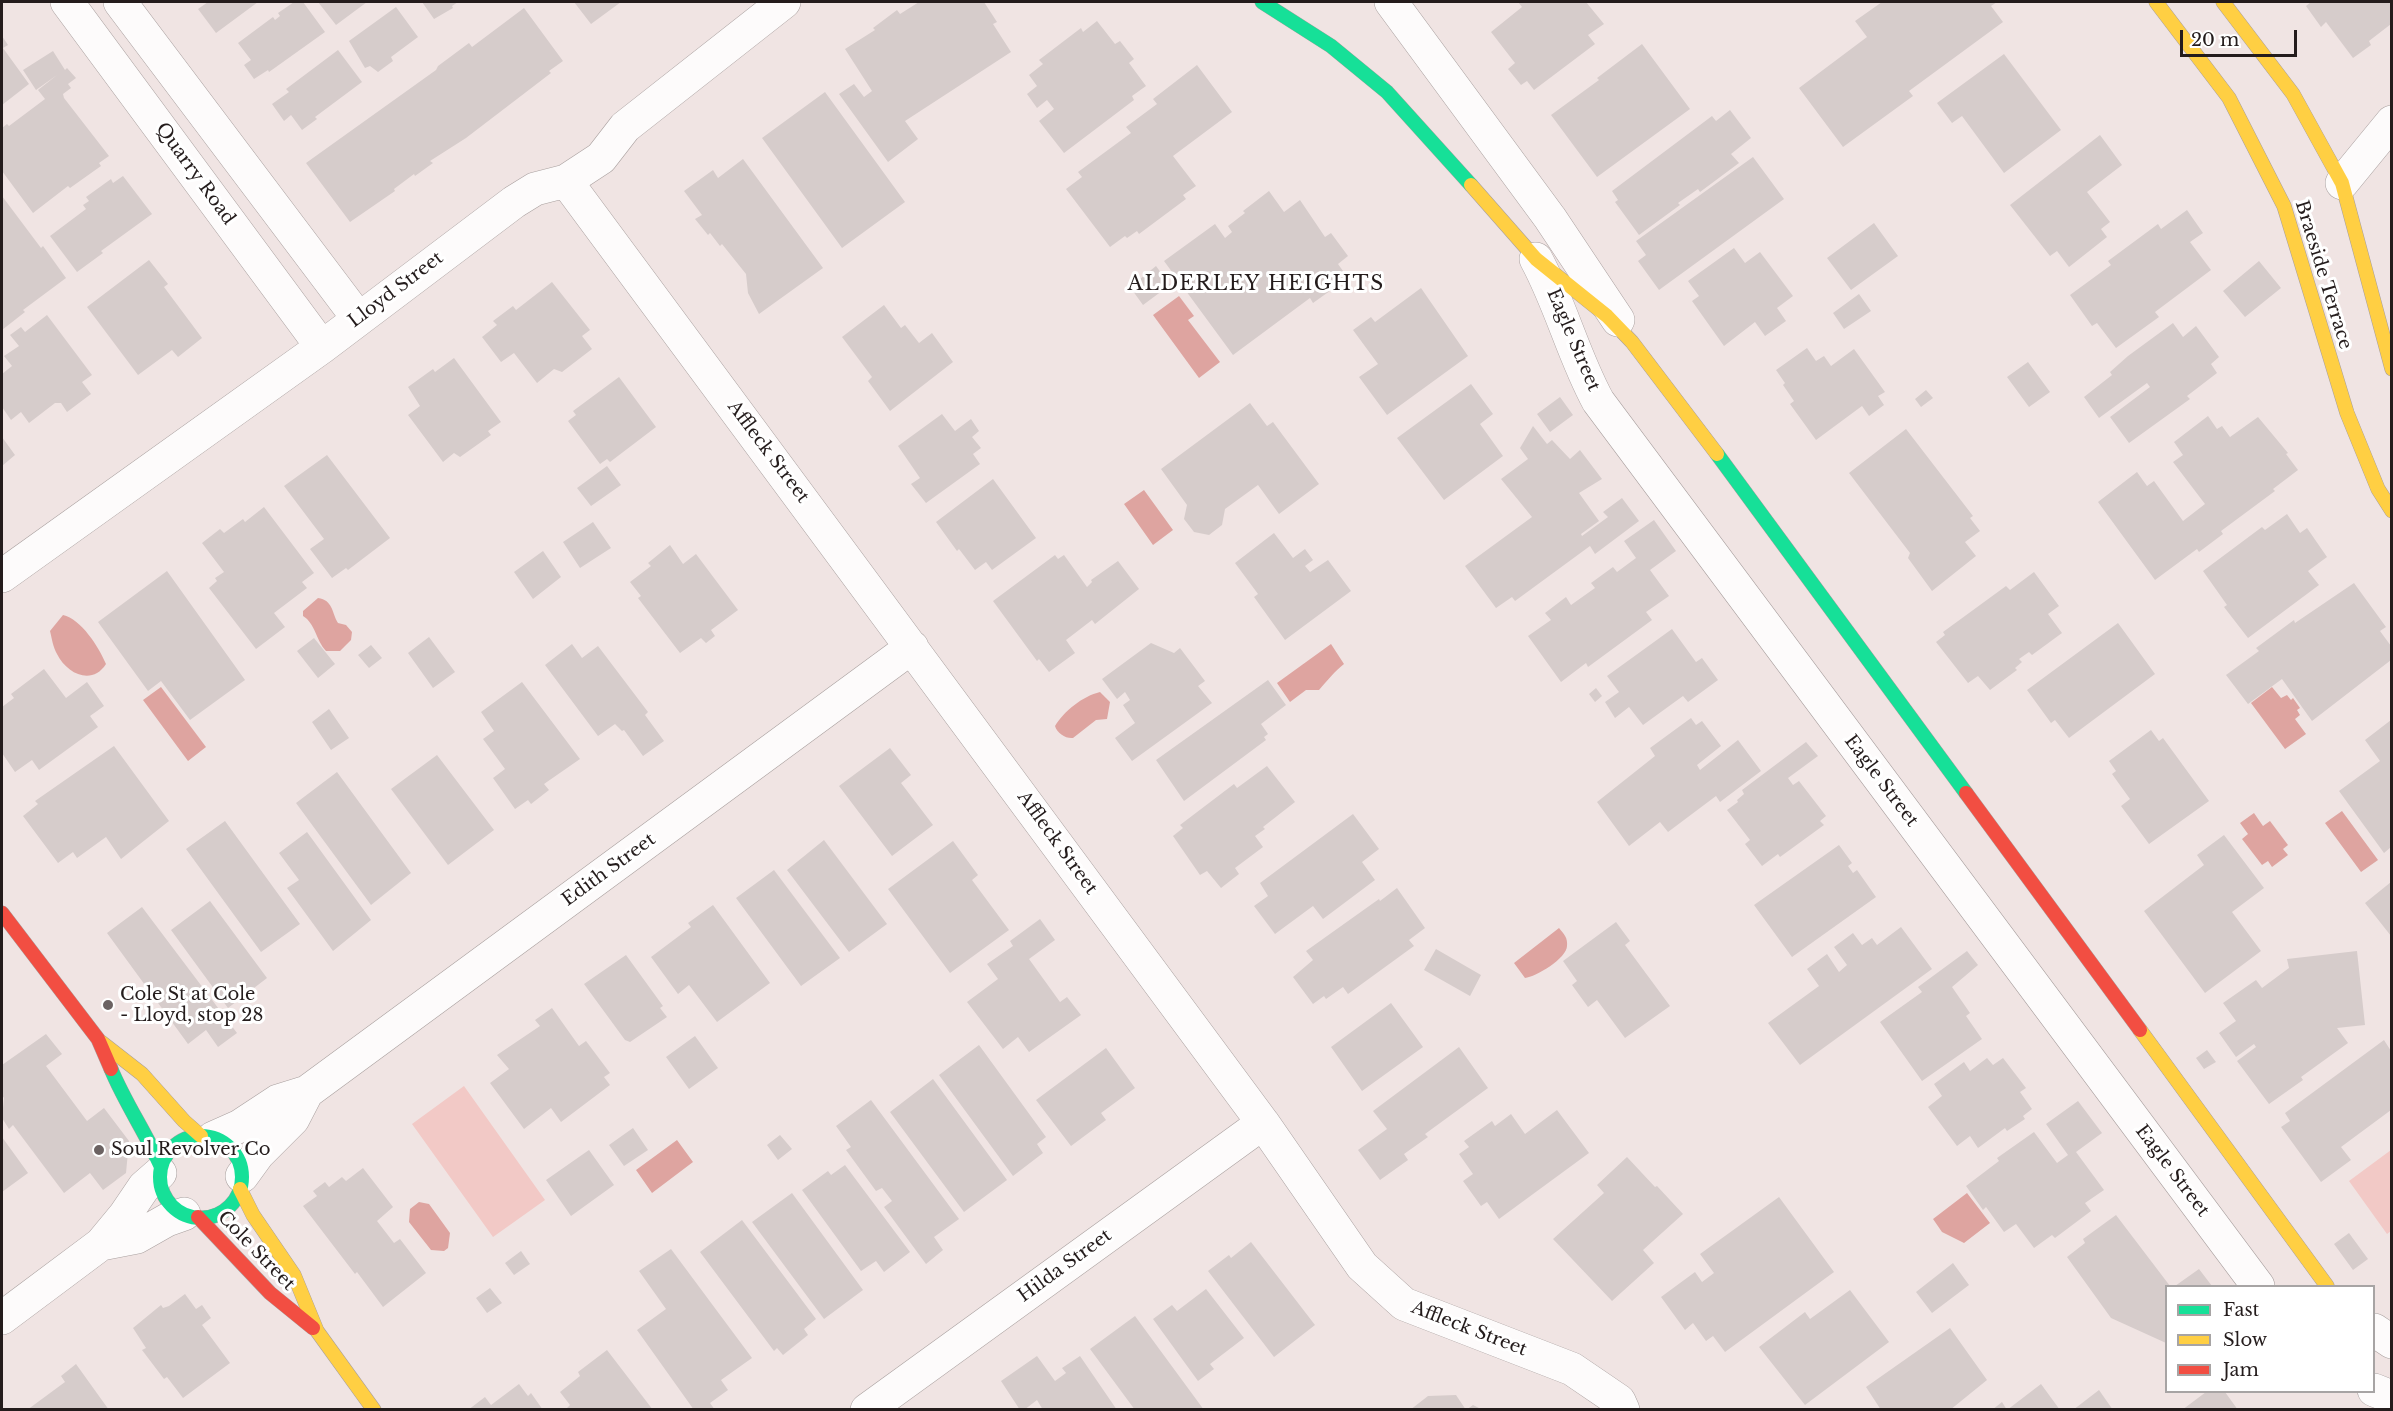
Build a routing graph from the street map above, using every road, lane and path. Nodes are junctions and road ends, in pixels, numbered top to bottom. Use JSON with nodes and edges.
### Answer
{"nodes":[{"id":1,"x":67,"y":2,"type":"edge"},
{"id":2,"x":120,"y":2,"type":"edge"},
{"id":3,"x":784,"y":2,"type":"edge"},
{"id":4,"x":1262,"y":2,"type":"edge"},
{"id":5,"x":1391,"y":2,"type":"edge"},
{"id":6,"x":2156,"y":2,"type":"edge"},
{"id":7,"x":2223,"y":2,"type":"edge"},
{"id":8,"x":2391,"y":122,"type":"edge"},
{"id":9,"x":566,"y":181,"type":"junction"},
{"id":10,"x":2342,"y":183,"type":"junction"},
{"id":11,"x":1536,"y":259,"type":"junction"},
{"id":12,"x":358,"y":318,"type":"junction"},
{"id":13,"x":1632,"y":342,"type":"junction"},
{"id":14,"x":322,"y":347,"type":"junction"},
{"id":15,"x":2391,"y":369,"type":"edge"},
{"id":16,"x":2391,"y":511,"type":"edge"},
{"id":17,"x":2,"y":576,"type":"edge"},
{"id":18,"x":912,"y":647,"type":"junction"},
{"id":19,"x":2,"y":913,"type":"edge"},
{"id":20,"x":98,"y":1039,"type":"junction"},
{"id":21,"x":307,"y":1092,"type":"junction"},
{"id":22,"x":1263,"y":1123,"type":"junction"},
{"id":23,"x":207,"y":1137,"type":"junction"},
{"id":24,"x":160,"y":1170,"type":"junction"},
{"id":25,"x":241,"y":1183,"type":"junction"},
{"id":26,"x":191,"y":1216,"type":"junction"},
{"id":27,"x":101,"y":1244,"type":"junction"},
{"id":28,"x":2318,"y":1281,"type":"edge"},
{"id":29,"x":2257,"y":1285,"type":"edge"},
{"id":30,"x":2,"y":1318,"type":"edge"},
{"id":31,"x":317,"y":1331,"type":"junction"},
{"id":32,"x":2375,"y":1331,"type":"edge"},
{"id":33,"x":2391,"y":1342,"type":"edge"},
{"id":34,"x":2375,"y":1391,"type":"edge"},
{"id":35,"x":2391,"y":1397,"type":"edge"},
{"id":36,"x":374,"y":1410,"type":"edge"},
{"id":37,"x":867,"y":1410,"type":"edge"},
{"id":38,"x":1623,"y":1410,"type":"edge"}],
"edges":[{"from":1,"to":14,"type":"street","name":"Quarry Road"},
{"from":2,"to":12,"type":"street"},
{"from":3,"to":9,"type":"street","name":"Lloyd Street"},
{"from":4,"to":11,"type":"street","name":"Eagle Street"},
{"from":5,"to":13,"type":"street","name":"Eagle Street"},
{"from":6,"to":16,"type":"street","name":"Braeside Terrace"},
{"from":7,"to":10,"type":"street"},
{"from":8,"to":10,"type":"street"},
{"from":9,"to":12,"type":"street","name":"Lloyd Street"},
{"from":9,"to":18,"type":"street","name":"Affleck Street"},
{"from":10,"to":15,"type":"street"},
{"from":11,"to":13,"type":"street","name":"Eagle Street"},
{"from":11,"to":29,"type":"street","name":"Eagle Street"},
{"from":12,"to":14,"type":"street","name":"Lloyd Street"},
{"from":13,"to":28,"type":"street","name":"Eagle Street"},
{"from":14,"to":17,"type":"street","name":"Lloyd Street"},
{"from":18,"to":21,"type":"street","name":"Edith Street"},
{"from":18,"to":22,"type":"street","name":"Affleck Street"},
{"from":19,"to":20,"type":"street"},
{"from":20,"to":23,"type":"street"},
{"from":20,"to":24,"type":"street"},
{"from":21,"to":23,"type":"street","name":"Edith Street"},
{"from":21,"to":25,"type":"street","name":"Edith Street"},
{"from":22,"to":37,"type":"street","name":"Hilda Street"},
{"from":22,"to":38,"type":"street","name":"Affleck Street"},
{"from":23,"to":24,"type":"street"},
{"from":23,"to":25,"type":"street"},
{"from":24,"to":26,"type":"street"},
{"from":24,"to":27,"type":"street"},
{"from":25,"to":26,"type":"street"},
{"from":25,"to":31,"type":"street","name":"Cole Street"},
{"from":26,"to":27,"type":"street"},
{"from":26,"to":31,"type":"street","name":"Cole Street"},
{"from":27,"to":30,"type":"street"},
{"from":31,"to":36,"type":"street","name":"Cole Street"},
{"from":32,"to":33,"type":"street"},
{"from":34,"to":35,"type":"street"}]}
